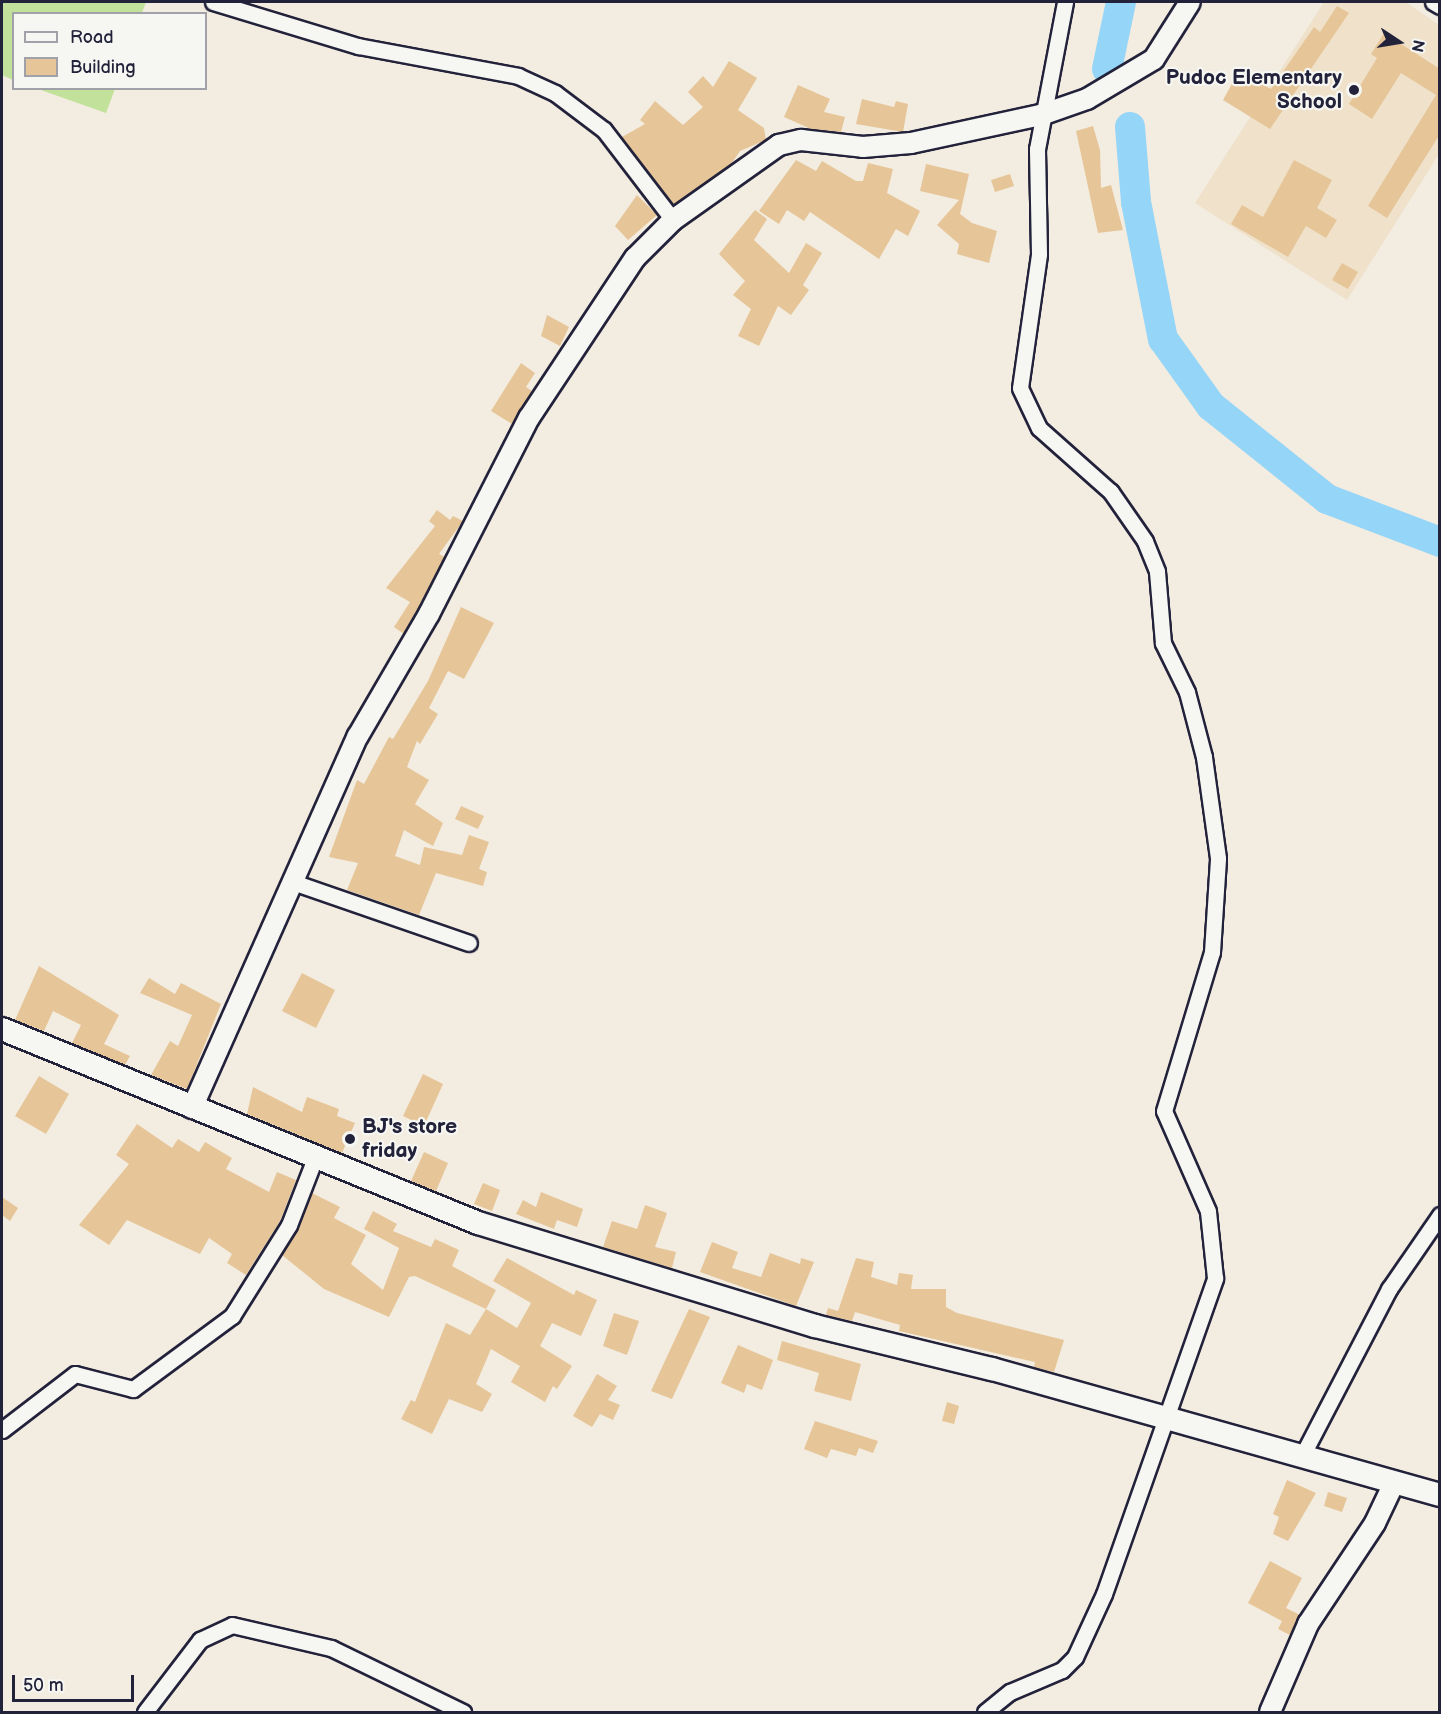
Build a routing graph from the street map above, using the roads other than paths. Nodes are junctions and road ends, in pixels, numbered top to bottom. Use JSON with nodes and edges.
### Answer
{"nodes":[{"id":1,"x":213,"y":2,"type":"edge"},
{"id":2,"x":1065,"y":2,"type":"edge"},
{"id":3,"x":1190,"y":2,"type":"edge"},
{"id":4,"x":1433,"y":2,"type":"edge"},
{"id":5,"x":1440,"y":6,"type":"edge"},
{"id":6,"x":1041,"y":115,"type":"junction"},
{"id":7,"x":673,"y":220,"type":"junction"},
{"id":8,"x":293,"y":882,"type":"junction"},
{"id":9,"x":469,"y":943,"type":"dead end"},
{"id":10,"x":2,"y":1029,"type":"edge"},
{"id":11,"x":192,"y":1108,"type":"junction"},
{"id":12,"x":315,"y":1158,"type":"junction"},
{"id":13,"x":1440,"y":1215,"type":"edge"},
{"id":14,"x":1163,"y":1418,"type":"junction"},
{"id":15,"x":2,"y":1430,"type":"edge"},
{"id":16,"x":1301,"y":1458,"type":"junction"},
{"id":17,"x":1394,"y":1483,"type":"junction"},
{"id":18,"x":1440,"y":1495,"type":"edge"},
{"id":19,"x":145,"y":1713,"type":"edge"},
{"id":20,"x":463,"y":1713,"type":"edge"},
{"id":21,"x":985,"y":1713,"type":"edge"},
{"id":22,"x":1270,"y":1713,"type":"edge"}],
"edges":[{"from":1,"to":7,"type":"street"},
{"from":2,"to":6,"type":"street"},
{"from":3,"to":6,"type":"street"},
{"from":4,"to":5,"type":"street"},
{"from":6,"to":7,"type":"street"},
{"from":6,"to":14,"type":"street"},
{"from":7,"to":8,"type":"street"},
{"from":8,"to":9,"type":"street"},
{"from":8,"to":11,"type":"street"},
{"from":10,"to":11,"type":"main road"},
{"from":11,"to":12,"type":"main road"},
{"from":12,"to":14,"type":"main road"},
{"from":12,"to":15,"type":"street"},
{"from":13,"to":16,"type":"street"},
{"from":14,"to":16,"type":"main road"},
{"from":14,"to":21,"type":"street"},
{"from":16,"to":17,"type":"main road"},
{"from":17,"to":18,"type":"main road"},
{"from":17,"to":22,"type":"street"},
{"from":19,"to":20,"type":"street"}]}
